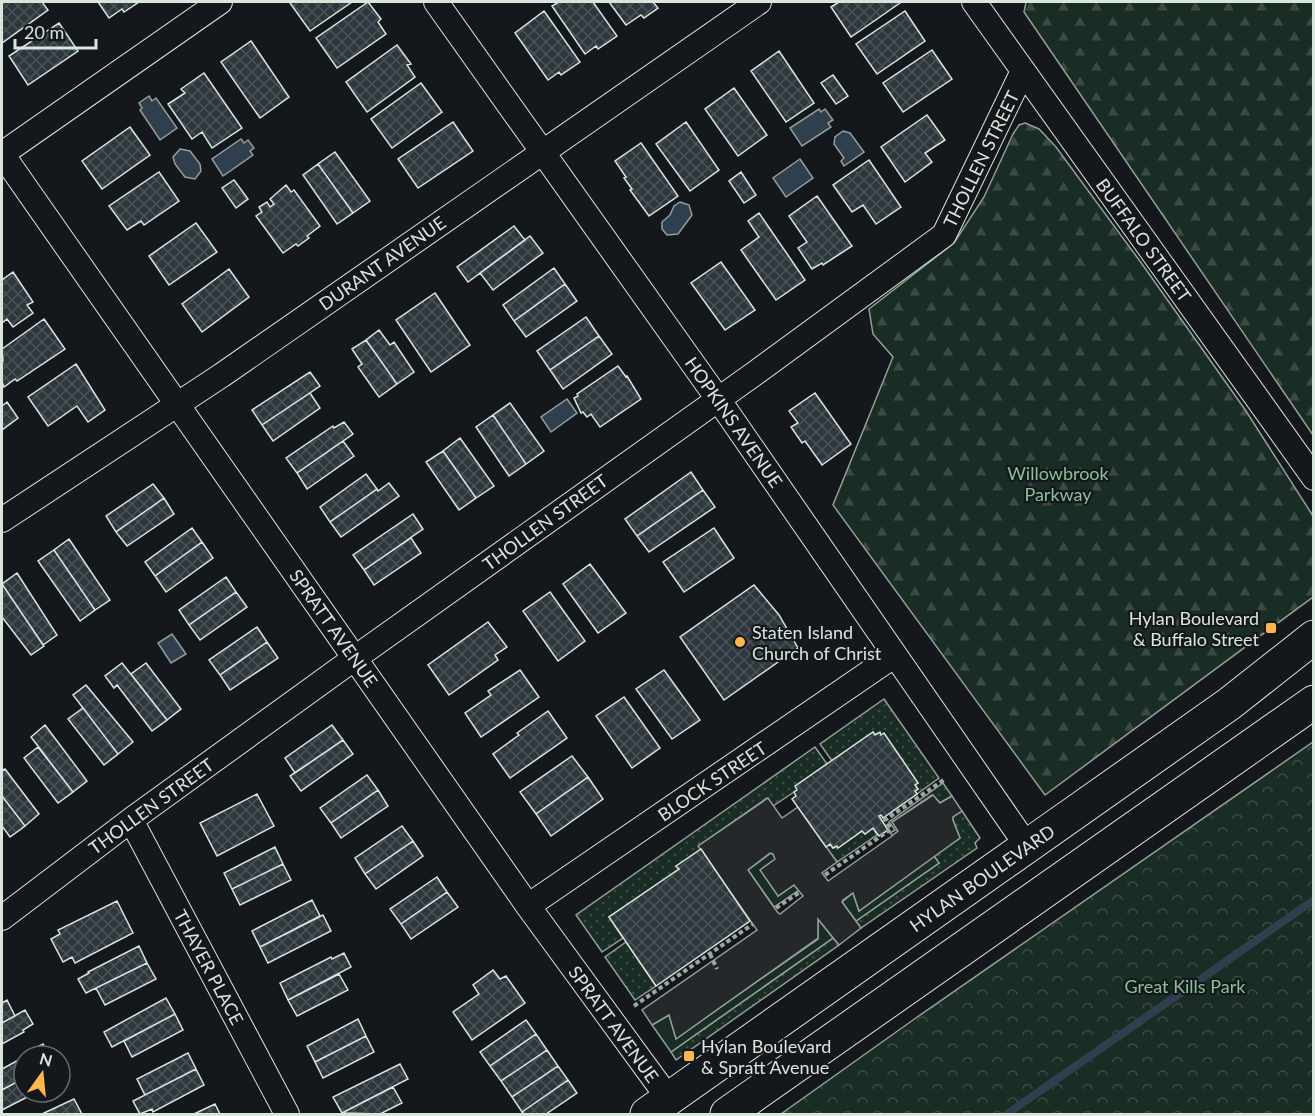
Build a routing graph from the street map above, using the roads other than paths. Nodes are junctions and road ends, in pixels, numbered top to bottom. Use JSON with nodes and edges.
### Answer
{"nodes":[{"id":1,"x":220,"y":2,"type":"edge"},
{"id":2,"x":436,"y":2,"type":"edge"},
{"id":3,"x":759,"y":2,"type":"edge"},
{"id":4,"x":974,"y":2,"type":"edge"},
{"id":5,"x":1023,"y":71,"type":"junction"},
{"id":6,"x":542,"y":152,"type":"junction"},
{"id":7,"x":2,"y":154,"type":"edge"},
{"id":8,"x":718,"y":399,"type":"junction"},
{"id":9,"x":176,"y":404,"type":"junction"},
{"id":10,"x":1314,"y":478,"type":"edge"},
{"id":11,"x":2,"y":520,"type":"edge"},
{"id":12,"x":1314,"y":637,"type":"edge"},
{"id":13,"x":895,"y":656,"type":"junction"},
{"id":14,"x":355,"y":658,"type":"junction"},
{"id":15,"x":1314,"y":702,"type":"edge"},
{"id":16,"x":131,"y":820,"type":"junction"},
{"id":17,"x":1027,"y":846,"type":"junction"},
{"id":18,"x":528,"y":906,"type":"junction"},
{"id":19,"x":2,"y":918,"type":"edge"},
{"id":20,"x":658,"y":1107,"type":"edge"},
{"id":21,"x":287,"y":1114,"type":"edge"},
{"id":22,"x":728,"y":1114,"type":"edge"}],
"edges":[{"from":1,"to":7,"type":"street"},
{"from":2,"to":6,"type":"street","name":"HOPKINS AVENUE"},
{"from":3,"to":6,"type":"street","name":"DURANT AVENUE"},
{"from":4,"to":5,"type":"street","name":"BUFFALO STREET"},
{"from":5,"to":8,"type":"street","name":"THOLLEN STREET"},
{"from":5,"to":10,"type":"street","name":"BUFFALO STREET"},
{"from":6,"to":8,"type":"street","name":"HOPKINS AVENUE"},
{"from":6,"to":9,"type":"street","name":"DURANT AVENUE"},
{"from":7,"to":9,"type":"street","name":"SPRATT AVENUE"},
{"from":8,"to":13,"type":"street","name":"HOPKINS AVENUE"},
{"from":8,"to":14,"type":"street","name":"THOLLEN STREET"},
{"from":9,"to":11,"type":"street","name":"DURANT AVENUE"},
{"from":9,"to":14,"type":"street","name":"SPRATT AVENUE"},
{"from":12,"to":17,"type":"main road","name":"HYLAN BOULEVARD"},
{"from":13,"to":17,"type":"street","name":"HOPKINS AVENUE"},
{"from":13,"to":18,"type":"street","name":"BLOCK STREET"},
{"from":14,"to":16,"type":"street","name":"THOLLEN STREET"},
{"from":14,"to":18,"type":"street","name":"SPRATT AVENUE"},
{"from":15,"to":22,"type":"main road"},
{"from":16,"to":19,"type":"street","name":"THOLLEN STREET"},
{"from":16,"to":21,"type":"street","name":"THAYER PLACE"},
{"from":17,"to":20,"type":"main road","name":"HYLAN BOULEVARD"},
{"from":18,"to":20,"type":"street","name":"SPRATT AVENUE"}]}
